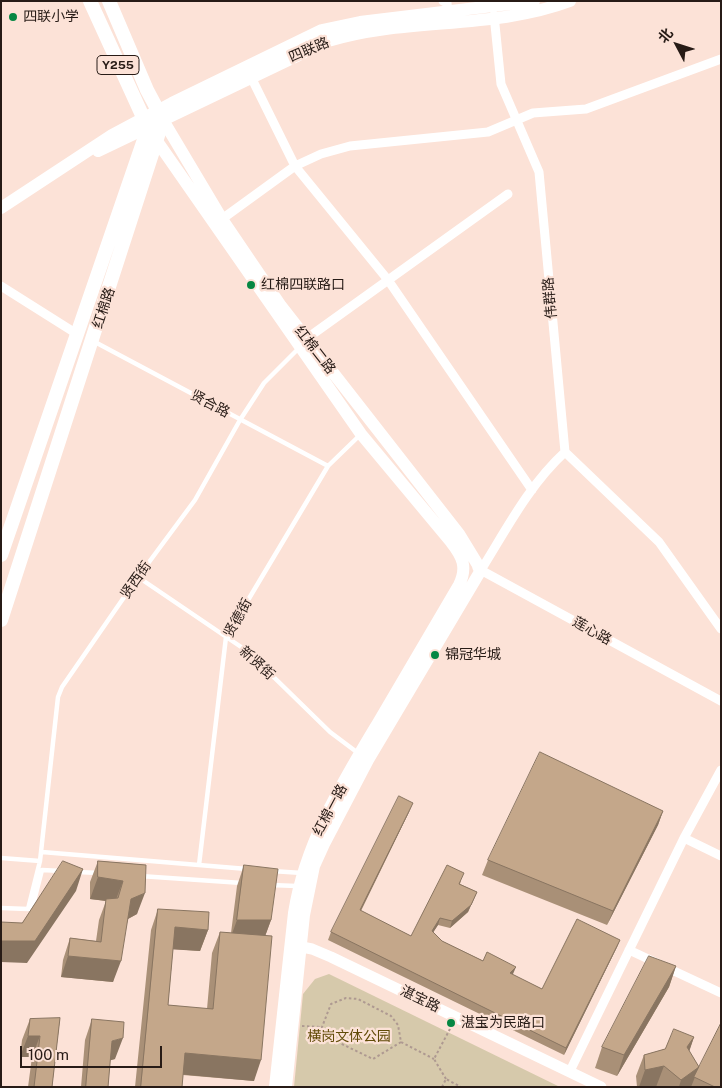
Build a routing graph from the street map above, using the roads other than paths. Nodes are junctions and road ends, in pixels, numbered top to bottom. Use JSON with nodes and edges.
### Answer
{"nodes":[{"id":1,"x":90,"y":1,"type":"edge"},
{"id":2,"x":109,"y":1,"type":"edge"},
{"id":3,"x":534,"y":1,"type":"edge"},
{"id":4,"x":570,"y":1,"type":"edge"},
{"id":5,"x":446,"y":7,"type":"edge"},
{"id":6,"x":501,"y":9,"type":"edge"},
{"id":7,"x":721,"y":59,"type":"edge"},
{"id":8,"x":251,"y":77,"type":"junction"},
{"id":9,"x":160,"y":116,"type":"junction"},
{"id":10,"x":516,"y":118,"type":"junction"},
{"id":11,"x":145,"y":123,"type":"junction"},
{"id":12,"x":156,"y":141,"type":"junction"},
{"id":13,"x":295,"y":166,"type":"junction"},
{"id":14,"x":508,"y":194,"type":"dead end"},
{"id":15,"x":1,"y":208,"type":"edge"},
{"id":16,"x":222,"y":218,"type":"junction"},
{"id":17,"x":388,"y":280,"type":"junction"},
{"id":18,"x":1,"y":286,"type":"edge"},
{"id":19,"x":77,"y":334,"type":"junction"},
{"id":20,"x":93,"y":341,"type":"junction"},
{"id":21,"x":302,"y":343,"type":"junction"},
{"id":22,"x":240,"y":420,"type":"junction"},
{"id":23,"x":360,"y":434,"type":"junction"},
{"id":24,"x":564,"y":452,"type":"junction"},
{"id":25,"x":328,"y":466,"type":"junction"},
{"id":26,"x":532,"y":490,"type":"junction"},
{"id":27,"x":1,"y":554,"type":"edge"},
{"id":28,"x":464,"y":561,"type":"junction"},
{"id":29,"x":481,"y":570,"type":"junction"},
{"id":30,"x":138,"y":576,"type":"junction"},
{"id":31,"x":1,"y":620,"type":"edge"},
{"id":32,"x":721,"y":630,"type":"edge"},
{"id":33,"x":226,"y":637,"type":"junction"},
{"id":34,"x":721,"y":701,"type":"edge"},
{"id":35,"x":364,"y":757,"type":"junction"},
{"id":36,"x":721,"y":770,"type":"edge"},
{"id":37,"x":684,"y":838,"type":"junction"},
{"id":38,"x":42,"y":852,"type":"junction"},
{"id":39,"x":721,"y":856,"type":"edge"},
{"id":40,"x":1,"y":858,"type":"edge"},
{"id":41,"x":40,"y":861,"type":"junction"},
{"id":42,"x":199,"y":865,"type":"junction"},
{"id":43,"x":255,"y":869,"type":"edge"},
{"id":44,"x":264,"y":870,"type":"edge"},
{"id":45,"x":302,"y":873,"type":"junction"},
{"id":46,"x":110,"y":874,"type":"edge"},
{"id":47,"x":129,"y":875,"type":"edge"},
{"id":48,"x":245,"y":883,"type":"edge"},
{"id":49,"x":264,"y":884,"type":"edge"},
{"id":50,"x":298,"y":886,"type":"junction"},
{"id":51,"x":1,"y":908,"type":"edge"},
{"id":52,"x":26,"y":920,"type":"edge"},
{"id":53,"x":295,"y":946,"type":"junction"},
{"id":54,"x":629,"y":950,"type":"junction"},
{"id":55,"x":721,"y":993,"type":"edge"},
{"id":56,"x":570,"y":1071,"type":"junction"},
{"id":57,"x":275,"y":1087,"type":"edge"},
{"id":58,"x":286,"y":1087,"type":"edge"},
{"id":59,"x":601,"y":1087,"type":"edge"}],
"edges":[{"from":1,"to":11,"type":"main road","number":"Y255"},
{"from":2,"to":9,"type":"main road","number":"Y255"},
{"from":3,"to":6,"type":"main road","name":"四联路"},
{"from":4,"to":6,"type":"main road","name":"四联路"},
{"from":5,"to":6,"type":"main road","name":"四联路"},
{"from":5,"to":9,"type":"main road","name":"四联路"},
{"from":6,"to":8,"type":"main road","name":"四联路"},
{"from":6,"to":10,"type":"street","name":"伟群路"},
{"from":7,"to":10,"type":"street"},
{"from":8,"to":9,"type":"main road","name":"四联路"},
{"from":8,"to":13,"type":"street"},
{"from":9,"to":11,"type":"main road","name":"四联路"},
{"from":9,"to":12,"type":"main road","name":"红棉路"},
{"from":9,"to":16,"type":"main road","name":"红棉二路","number":"Y255"},
{"from":10,"to":13,"type":"street"},
{"from":10,"to":24,"type":"street","name":"伟群路"},
{"from":11,"to":12,"type":"main road","name":"红棉二路","number":"Y255"},
{"from":11,"to":15,"type":"main road","name":"四联路"},
{"from":11,"to":19,"type":"main road","name":"红棉路"},
{"from":12,"to":20,"type":"main road","name":"红棉路"},
{"from":12,"to":21,"type":"main road","name":"红棉二路","number":"Y255"},
{"from":13,"to":16,"type":"street"},
{"from":13,"to":17,"type":"street"},
{"from":14,"to":17,"type":"street"},
{"from":16,"to":21,"type":"main road","name":"红棉二路","number":"Y255"},
{"from":17,"to":21,"type":"street"},
{"from":17,"to":26,"type":"street"},
{"from":18,"to":19,"type":"street"},
{"from":19,"to":27,"type":"main road","name":"红棉路"},
{"from":20,"to":22,"type":"lane","name":"贤合路"},
{"from":20,"to":31,"type":"main road","name":"红棉路"},
{"from":21,"to":22,"type":"lane","name":"贤西街"},
{"from":21,"to":23,"type":"main road","name":"红棉二路","number":"Y255"},
{"from":21,"to":29,"type":"main road","name":"红棉二路","number":"Y255"},
{"from":22,"to":25,"type":"lane","name":"贤合路"},
{"from":22,"to":30,"type":"lane","name":"贤西街"},
{"from":23,"to":25,"type":"lane","name":"贤德街"},
{"from":23,"to":28,"type":"main road","name":"红棉二路","number":"Y255"},
{"from":24,"to":26,"type":"street"},
{"from":24,"to":32,"type":"street"},
{"from":25,"to":33,"type":"lane","name":"贤德街"},
{"from":26,"to":29,"type":"street"},
{"from":28,"to":29,"type":"street","name":"莲心路"},
{"from":28,"to":35,"type":"main road","name":"红棉一路"},
{"from":29,"to":34,"type":"street","name":"莲心路"},
{"from":29,"to":35,"type":"main road","name":"红棉一路"},
{"from":30,"to":33,"type":"lane","name":"新贤街"},
{"from":30,"to":38,"type":"lane","name":"贤西街"},
{"from":33,"to":35,"type":"lane","name":"新贤街"},
{"from":33,"to":42,"type":"lane","name":"贤德街"},
{"from":35,"to":45,"type":"main road","name":"红棉一路"},
{"from":35,"to":53,"type":"main road","name":"红棉一路"},
{"from":36,"to":37,"type":"street"},
{"from":37,"to":39,"type":"street"},
{"from":37,"to":54,"type":"street"},
{"from":38,"to":41,"type":"lane","name":"贤西街"},
{"from":38,"to":42,"type":"lane"},
{"from":40,"to":41,"type":"lane"},
{"from":41,"to":51,"type":"lane","name":"贤西街"},
{"from":42,"to":43,"type":"lane"},
{"from":44,"to":45,"type":"lane"},
{"from":45,"to":50,"type":"main road","name":"红棉一路"},
{"from":46,"to":52,"type":"lane"},
{"from":47,"to":48,"type":"lane"},
{"from":49,"to":50,"type":"lane"},
{"from":50,"to":53,"type":"main road","name":"红棉一路"},
{"from":53,"to":56,"type":"street","name":"湛宝路"},
{"from":53,"to":57,"type":"main road","name":"红棉一路"},
{"from":53,"to":58,"type":"main road","name":"红棉一路"},
{"from":54,"to":55,"type":"street"},
{"from":54,"to":56,"type":"street"},
{"from":56,"to":59,"type":"street","name":"湛宝路"}]}
